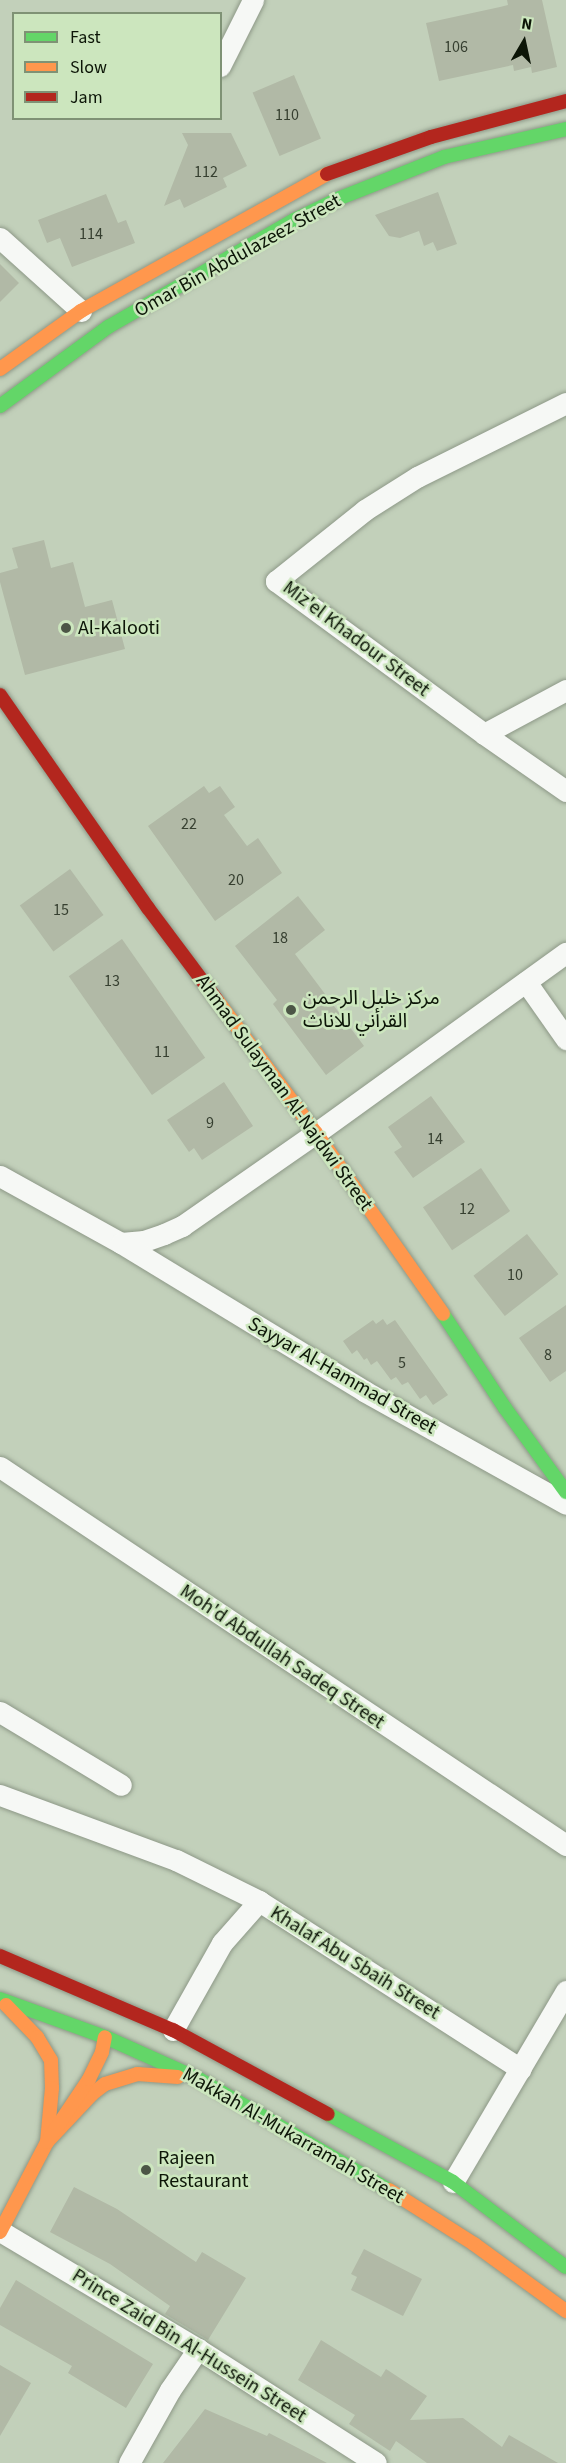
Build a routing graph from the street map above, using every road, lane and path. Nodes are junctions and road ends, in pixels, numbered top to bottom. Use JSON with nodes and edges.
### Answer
{"nodes":[{"id":1,"x":253,"y":0,"type":"edge"},
{"id":2,"x":222,"y":62,"type":"edge"},
{"id":3,"x":566,"y":101,"type":"edge"},
{"id":4,"x":566,"y":129,"type":"edge"},
{"id":5,"x":0,"y":238,"type":"edge"},
{"id":6,"x":81,"y":311,"type":"junction"},
{"id":7,"x":0,"y":369,"type":"edge"},
{"id":8,"x":566,"y":403,"type":"edge"},
{"id":9,"x":0,"y":406,"type":"edge"},
{"id":10,"x":566,"y":690,"type":"edge"},
{"id":11,"x":0,"y":695,"type":"edge"},
{"id":12,"x":484,"y":734,"type":"junction"},
{"id":13,"x":566,"y":791,"type":"edge"},
{"id":14,"x":566,"y":953,"type":"edge"},
{"id":15,"x":526,"y":982,"type":"junction"},
{"id":16,"x":566,"y":1039,"type":"edge"},
{"id":17,"x":316,"y":1133,"type":"junction"},
{"id":18,"x":0,"y":1176,"type":"edge"},
{"id":19,"x":121,"y":1244,"type":"junction"},
{"id":20,"x":0,"y":1467,"type":"edge"},
{"id":21,"x":566,"y":1492,"type":"edge"},
{"id":22,"x":566,"y":1504,"type":"edge"},
{"id":23,"x":0,"y":1712,"type":"edge"},
{"id":24,"x":121,"y":1785,"type":"dead end"},
{"id":25,"x":0,"y":1795,"type":"edge"},
{"id":26,"x":566,"y":1845,"type":"edge"},
{"id":27,"x":259,"y":1901,"type":"junction"},
{"id":28,"x":0,"y":1956,"type":"edge"},
{"id":29,"x":566,"y":1992,"type":"edge"},
{"id":30,"x":0,"y":1999,"type":"edge"},
{"id":31,"x":105,"y":2000,"type":"junction"},
{"id":32,"x":173,"y":2030,"type":"junction"},
{"id":33,"x":105,"y":2037,"type":"junction"},
{"id":34,"x":521,"y":2068,"type":"junction"},
{"id":35,"x":199,"y":2079,"type":"junction"},
{"id":36,"x":47,"y":2142,"type":"junction"},
{"id":37,"x":453,"y":2182,"type":"junction"},
{"id":38,"x":0,"y":2232,"type":"edge"},
{"id":39,"x":566,"y":2267,"type":"edge"},
{"id":40,"x":566,"y":2311,"type":"edge"},
{"id":41,"x":198,"y":2349,"type":"junction"},
{"id":42,"x":129,"y":2463,"type":"edge"},
{"id":43,"x":376,"y":2463,"type":"edge"}],
"edges":[{"from":1,"to":2,"type":"street"},
{"from":3,"to":6,"type":"street","name":"Omar Bin Abdulazeez Street"},
{"from":4,"to":9,"type":"street","name":"Omar Bin Abdulazeez Street"},
{"from":5,"to":6,"type":"street"},
{"from":6,"to":7,"type":"street","name":"Omar Bin Abdulazeez Street"},
{"from":8,"to":12,"type":"street","name":"Miz'el Khadour Street"},
{"from":10,"to":12,"type":"street"},
{"from":11,"to":17,"type":"street","name":"Ahmad Sulayman Al-Najdwi Street"},
{"from":12,"to":13,"type":"street","name":"Miz'el Khadour Street"},
{"from":14,"to":15,"type":"street"},
{"from":15,"to":16,"type":"street"},
{"from":15,"to":17,"type":"street"},
{"from":17,"to":19,"type":"street"},
{"from":17,"to":21,"type":"street","name":"Ahmad Sulayman Al-Najdwi Street"},
{"from":18,"to":19,"type":"street","name":"Sayyar Al-Hammad Street"},
{"from":19,"to":22,"type":"street","name":"Sayyar Al-Hammad Street"},
{"from":20,"to":26,"type":"street","name":"Moh'd Abdullah Sadeq Street"},
{"from":23,"to":24,"type":"street"},
{"from":25,"to":27,"type":"street"},
{"from":27,"to":32,"type":"street","name":"Khalaf Abu Sbaih Street"},
{"from":27,"to":34,"type":"street","name":"Khalaf Abu Sbaih Street"},
{"from":28,"to":31,"type":"street","name":"Makkah Al-Mukarramah Street"},
{"from":29,"to":34,"type":"street"},
{"from":30,"to":33,"type":"street","name":"Makkah Al-Mukarramah Street"},
{"from":30,"to":36,"type":"street"},
{"from":31,"to":32,"type":"street","name":"Makkah Al-Mukarramah Street"},
{"from":31,"to":33,"type":"street"},
{"from":32,"to":37,"type":"street","name":"Makkah Al-Mukarramah Street"},
{"from":33,"to":35,"type":"street","name":"Makkah Al-Mukarramah Street"},
{"from":33,"to":36,"type":"street"},
{"from":34,"to":37,"type":"street"},
{"from":35,"to":36,"type":"street"},
{"from":35,"to":40,"type":"street","name":"Makkah Al-Mukarramah Street"},
{"from":36,"to":38,"type":"street"},
{"from":37,"to":39,"type":"street","name":"Makkah Al-Mukarramah Street"},
{"from":38,"to":41,"type":"street","name":"Prince Zaid Bin Al-Hussein Street"},
{"from":41,"to":42,"type":"street"},
{"from":41,"to":43,"type":"street","name":"Prince Zaid Bin Al-Hussein Street"}]}
